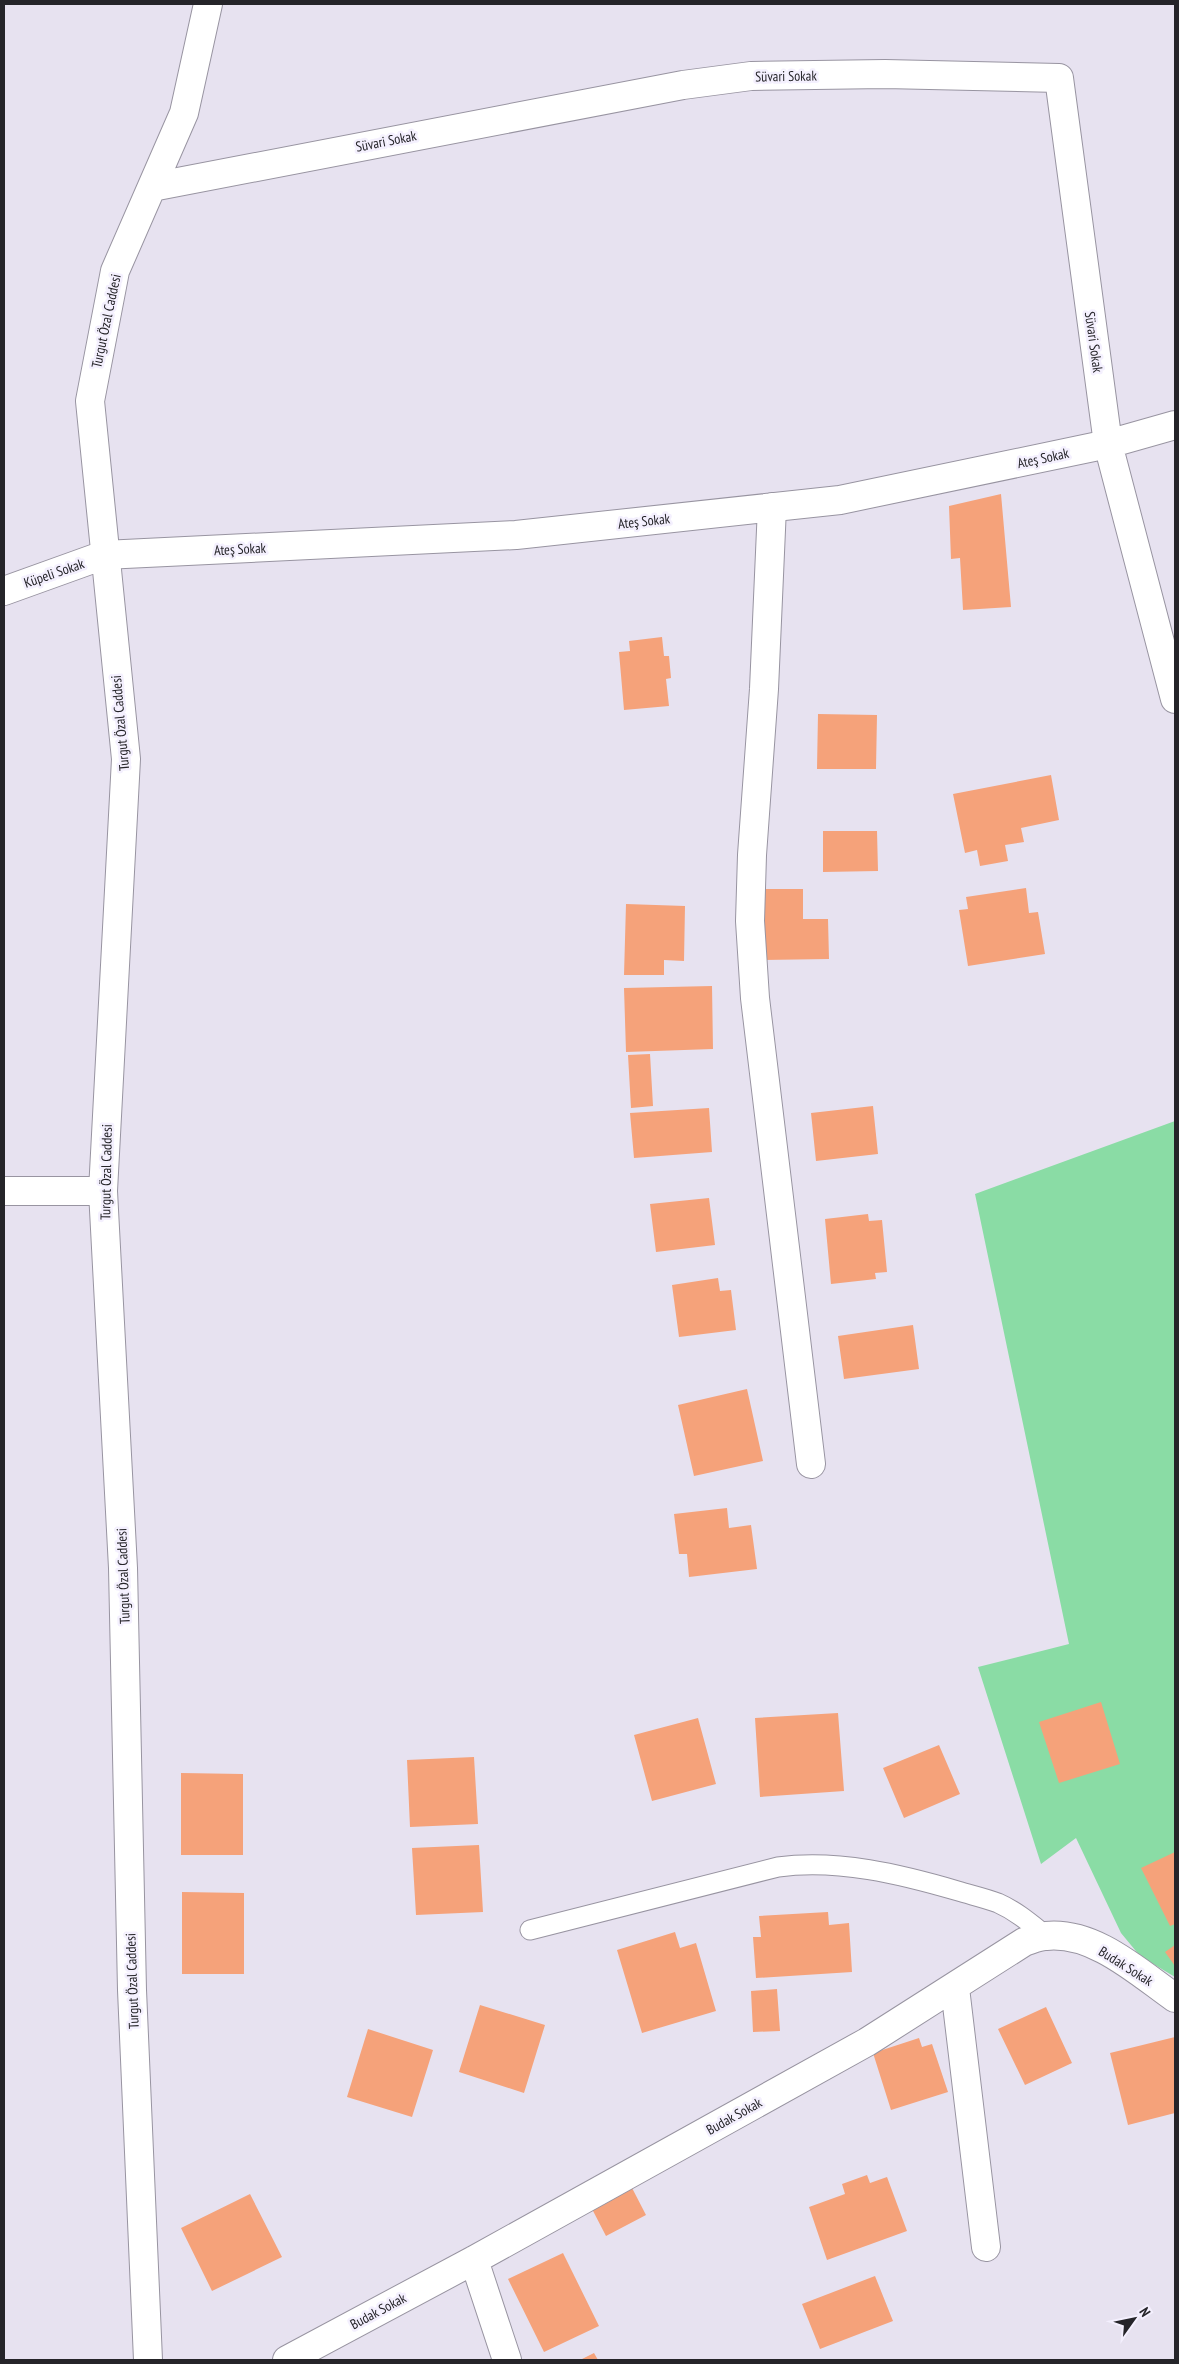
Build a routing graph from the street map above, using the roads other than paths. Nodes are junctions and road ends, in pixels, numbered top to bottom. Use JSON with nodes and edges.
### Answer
{"nodes":[{"id":1,"x":208,"y":4,"type":"edge"},
{"id":2,"x":152,"y":187,"type":"junction"},
{"id":3,"x":1175,"y":425,"type":"edge"},
{"id":4,"x":1108,"y":444,"type":"junction"},
{"id":5,"x":772,"y":507,"type":"junction"},
{"id":6,"x":104,"y":556,"type":"junction"},
{"id":7,"x":4,"y":591,"type":"edge"},
{"id":8,"x":1175,"y":699,"type":"edge"},
{"id":9,"x":4,"y":1191,"type":"edge"},
{"id":10,"x":103,"y":1191,"type":"junction"},
{"id":11,"x":811,"y":1464,"type":"dead end"},
{"id":12,"x":530,"y":1930,"type":"dead end"},
{"id":13,"x":1045,"y":1936,"type":"junction"},
{"id":14,"x":955,"y":1988,"type":"junction"},
{"id":15,"x":1175,"y":1998,"type":"edge"},
{"id":16,"x":986,"y":2247,"type":"dead end"},
{"id":17,"x":474,"y":2260,"type":"junction"},
{"id":18,"x":148,"y":2360,"type":"edge"},
{"id":19,"x":287,"y":2360,"type":"edge"},
{"id":20,"x":507,"y":2360,"type":"edge"}],
"edges":[{"from":1,"to":2,"type":"street","name":"Turgut Özal Caddesi"},
{"from":2,"to":4,"type":"street","name":"Süvari Sokak"},
{"from":2,"to":6,"type":"street","name":"Turgut Özal Caddesi"},
{"from":3,"to":4,"type":"street","name":"Ateş Sokak"},
{"from":4,"to":5,"type":"street","name":"Ateş Sokak"},
{"from":4,"to":8,"type":"street"},
{"from":5,"to":6,"type":"street","name":"Ateş Sokak"},
{"from":5,"to":11,"type":"street"},
{"from":6,"to":7,"type":"street","name":"Küpeli Sokak"},
{"from":6,"to":10,"type":"street","name":"Turgut Özal Caddesi"},
{"from":9,"to":10,"type":"street"},
{"from":10,"to":18,"type":"street","name":"Turgut Özal Caddesi"},
{"from":12,"to":13,"type":"lane"},
{"from":13,"to":14,"type":"street","name":"Budak Sokak"},
{"from":13,"to":15,"type":"street","name":"Budak Sokak"},
{"from":14,"to":16,"type":"street"},
{"from":14,"to":17,"type":"street","name":"Budak Sokak"},
{"from":17,"to":19,"type":"street","name":"Budak Sokak"},
{"from":17,"to":20,"type":"street"}]}
